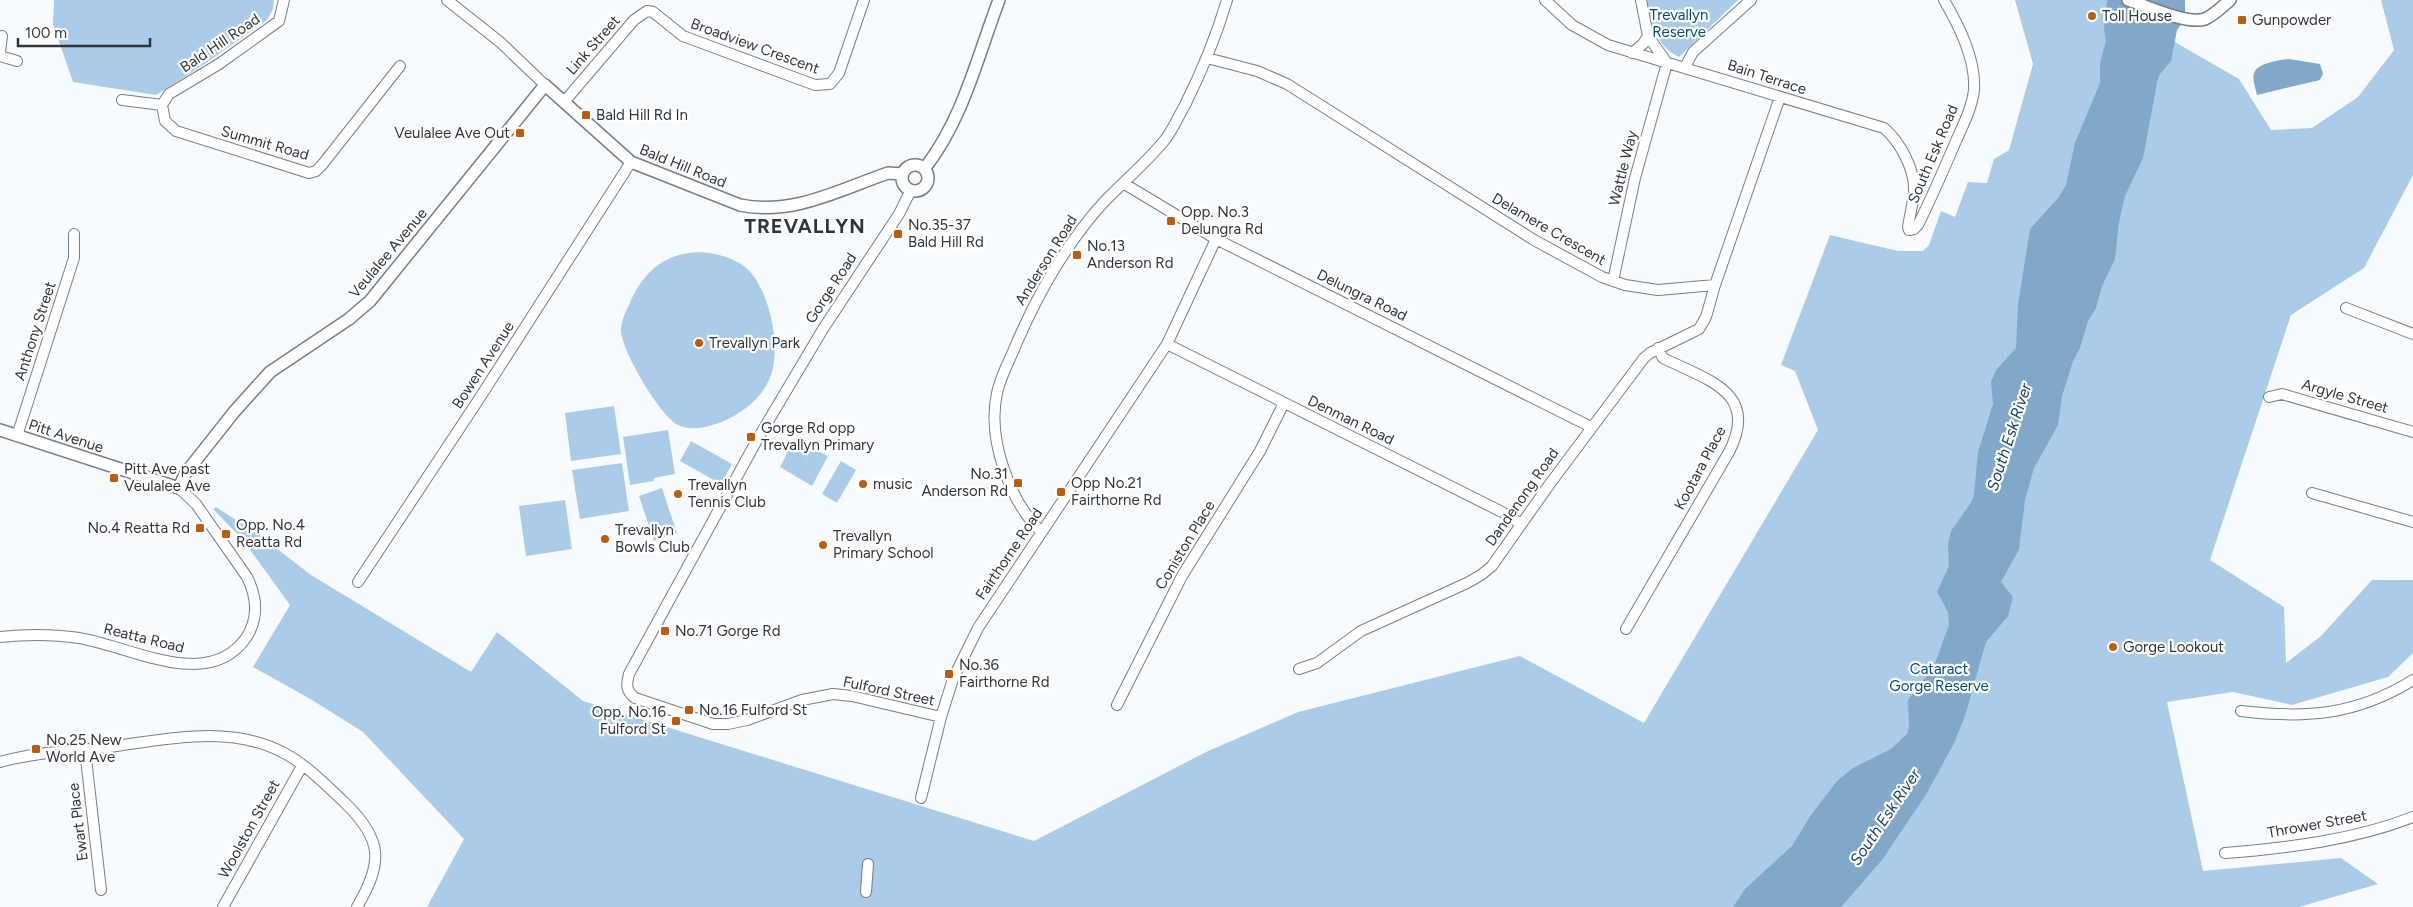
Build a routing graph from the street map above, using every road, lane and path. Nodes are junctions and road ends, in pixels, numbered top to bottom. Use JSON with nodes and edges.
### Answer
{"nodes":[{"id":1,"x":284,"y":0,"type":"edge"},
{"id":2,"x":447,"y":0,"type":"edge"},
{"id":3,"x":864,"y":0,"type":"edge"},
{"id":4,"x":999,"y":0,"type":"edge"},
{"id":5,"x":1227,"y":0,"type":"edge"},
{"id":6,"x":1545,"y":0,"type":"edge"},
{"id":7,"x":1641,"y":0,"type":"edge"},
{"id":8,"x":1751,"y":0,"type":"edge"},
{"id":9,"x":1944,"y":0,"type":"edge"},
{"id":10,"x":2128,"y":0,"type":"edge"},
{"id":11,"x":2230,"y":0,"type":"edge"},
{"id":12,"x":647,"y":10,"type":"joint"},
{"id":13,"x":2,"y":36,"type":"dead end"},
{"id":14,"x":1648,"y":36,"type":"junction"},
{"id":15,"x":0,"y":52,"type":"edge"},
{"id":16,"x":1632,"y":53,"type":"junction"},
{"id":17,"x":0,"y":56,"type":"edge"},
{"id":18,"x":1207,"y":58,"type":"junction"},
{"id":19,"x":16,"y":61,"type":"dead end"},
{"id":20,"x":1667,"y":63,"type":"junction"},
{"id":21,"x":400,"y":66,"type":"dead end"},
{"id":22,"x":1685,"y":67,"type":"junction"},
{"id":23,"x":545,"y":85,"type":"junction"},
{"id":24,"x":1780,"y":98,"type":"junction"},
{"id":25,"x":122,"y":100,"type":"dead end"},
{"id":26,"x":564,"y":102,"type":"junction"},
{"id":27,"x":162,"y":105,"type":"junction"},
{"id":28,"x":631,"y":162,"type":"junction"},
{"id":29,"x":925,"y":168,"type":"junction"},
{"id":30,"x":903,"y":174,"type":"junction"},
{"id":31,"x":1123,"y":183,"type":"junction"},
{"id":32,"x":911,"y":190,"type":"junction"},
{"id":33,"x":1910,"y":230,"type":"joint"},
{"id":34,"x":74,"y":234,"type":"dead end"},
{"id":35,"x":1216,"y":239,"type":"junction"},
{"id":36,"x":1613,"y":281,"type":"junction"},
{"id":37,"x":1715,"y":285,"type":"junction"},
{"id":38,"x":2346,"y":308,"type":"dead end"},
{"id":39,"x":2413,"y":334,"type":"edge"},
{"id":40,"x":1167,"y":344,"type":"junction"},
{"id":41,"x":1658,"y":348,"type":"junction"},
{"id":42,"x":2269,"y":398,"type":"dead end"},
{"id":43,"x":1284,"y":403,"type":"junction"},
{"id":44,"x":1591,"y":427,"type":"junction"},
{"id":45,"x":0,"y":430,"type":"edge"},
{"id":46,"x":2413,"y":432,"type":"edge"},
{"id":47,"x":17,"y":436,"type":"junction"},
{"id":48,"x":179,"y":488,"type":"junction"},
{"id":49,"x":2312,"y":493,"type":"dead end"},
{"id":50,"x":2413,"y":522,"type":"edge"},
{"id":51,"x":1521,"y":524,"type":"junction"},
{"id":52,"x":1041,"y":532,"type":"junction"},
{"id":53,"x":358,"y":582,"type":"dead end"},
{"id":54,"x":1626,"y":629,"type":"dead end"},
{"id":55,"x":0,"y":637,"type":"edge"},
{"id":56,"x":1299,"y":669,"type":"dead end"},
{"id":57,"x":2413,"y":680,"type":"edge"},
{"id":58,"x":631,"y":694,"type":"joint"},
{"id":59,"x":1116,"y":705,"type":"dead end"},
{"id":60,"x":2241,"y":711,"type":"dead end"},
{"id":61,"x":941,"y":718,"type":"junction"},
{"id":62,"x":85,"y":750,"type":"junction"},
{"id":63,"x":0,"y":762,"type":"edge"},
{"id":64,"x":302,"y":766,"type":"junction"},
{"id":65,"x":921,"y":798,"type":"dead end"},
{"id":66,"x":2413,"y":817,"type":"edge"},
{"id":67,"x":2225,"y":853,"type":"dead end"},
{"id":68,"x":868,"y":864,"type":"dead end"},
{"id":69,"x":101,"y":890,"type":"dead end"},
{"id":70,"x":866,"y":892,"type":"dead end"},
{"id":71,"x":223,"y":907,"type":"edge"},
{"id":72,"x":357,"y":907,"type":"edge"}],
"edges":[{"from":1,"to":27,"type":"street","name":"Bald Hill Road"},
{"from":2,"to":23,"type":"street","name":"Bald Hill Road"},
{"from":3,"to":12,"type":"street","name":"Broadview Crescent"},
{"from":4,"to":29,"type":"street"},
{"from":5,"to":18,"type":"street","name":"Anderson Road"},
{"from":6,"to":16,"type":"street","name":"Bain Terrace"},
{"from":7,"to":14,"type":"street"},
{"from":8,"to":22,"type":"street"},
{"from":9,"to":33,"type":"street","name":"South Esk Road"},
{"from":10,"to":11,"type":"street"},
{"from":12,"to":26,"type":"street","name":"Link Street"},
{"from":13,"to":15,"type":"street"},
{"from":14,"to":16,"type":"street"},
{"from":14,"to":20,"type":"street"},
{"from":16,"to":20,"type":"street","name":"Bain Terrace"},
{"from":17,"to":19,"type":"street"},
{"from":18,"to":31,"type":"street","name":"Anderson Road"},
{"from":18,"to":36,"type":"street","name":"Delamere Crescent"},
{"from":20,"to":22,"type":"street","name":"Bain Terrace"},
{"from":20,"to":36,"type":"street","name":"Wattle Way"},
{"from":21,"to":27,"type":"street","name":"Summit Road"},
{"from":22,"to":24,"type":"street","name":"Bain Terrace"},
{"from":23,"to":26,"type":"street","name":"Bald Hill Road"},
{"from":23,"to":48,"type":"street","name":"Veulalee Avenue"},
{"from":24,"to":33,"type":"street","name":"Bain Terrace"},
{"from":24,"to":37,"type":"street"},
{"from":25,"to":27,"type":"street"},
{"from":26,"to":28,"type":"street","name":"Bald Hill Road"},
{"from":28,"to":30,"type":"street","name":"Bald Hill Road"},
{"from":28,"to":53,"type":"street","name":"Bowen Avenue"},
{"from":29,"to":30,"type":"street"},
{"from":29,"to":32,"type":"street"},
{"from":30,"to":32,"type":"street"},
{"from":31,"to":35,"type":"street","name":"Delungra Road"},
{"from":31,"to":52,"type":"street","name":"Anderson Road"},
{"from":32,"to":58,"type":"street","name":"Gorge Road"},
{"from":34,"to":47,"type":"street","name":"Anthony Street"},
{"from":35,"to":40,"type":"street","name":"Fairthorne Road"},
{"from":35,"to":44,"type":"street","name":"Delungra Road"},
{"from":36,"to":37,"type":"street","name":"Delamere Crescent"},
{"from":37,"to":41,"type":"street","name":"Dandenong Road"},
{"from":38,"to":39,"type":"street"},
{"from":40,"to":43,"type":"street","name":"Denman Road"},
{"from":40,"to":52,"type":"street","name":"Fairthorne Road"},
{"from":41,"to":44,"type":"street","name":"Dandenong Road"},
{"from":41,"to":54,"type":"street","name":"Kootara Place"},
{"from":42,"to":46,"type":"street","name":"Argyle Street"},
{"from":43,"to":51,"type":"street","name":"Denman Road"},
{"from":43,"to":59,"type":"street","name":"Coniston Place"},
{"from":44,"to":51,"type":"street","name":"Dandenong Road"},
{"from":45,"to":47,"type":"street","name":"Pitt Avenue"},
{"from":47,"to":48,"type":"street","name":"Pitt Avenue"},
{"from":48,"to":55,"type":"street","name":"Reatta Road"},
{"from":49,"to":50,"type":"street"},
{"from":51,"to":56,"type":"street","name":"Dandenong Road"},
{"from":52,"to":61,"type":"street","name":"Fairthorne Road"},
{"from":57,"to":60,"type":"street"},
{"from":58,"to":61,"type":"street","name":"Fulford Street"},
{"from":61,"to":65,"type":"street","name":"Fairthorne Road"},
{"from":62,"to":63,"type":"street"},
{"from":62,"to":64,"type":"street"},
{"from":62,"to":69,"type":"street","name":"Ewart Place"},
{"from":64,"to":71,"type":"street","name":"Woolston Street"},
{"from":64,"to":72,"type":"street"},
{"from":66,"to":67,"type":"street","name":"Thrower Street"},
{"from":68,"to":70,"type":"street"}]}
